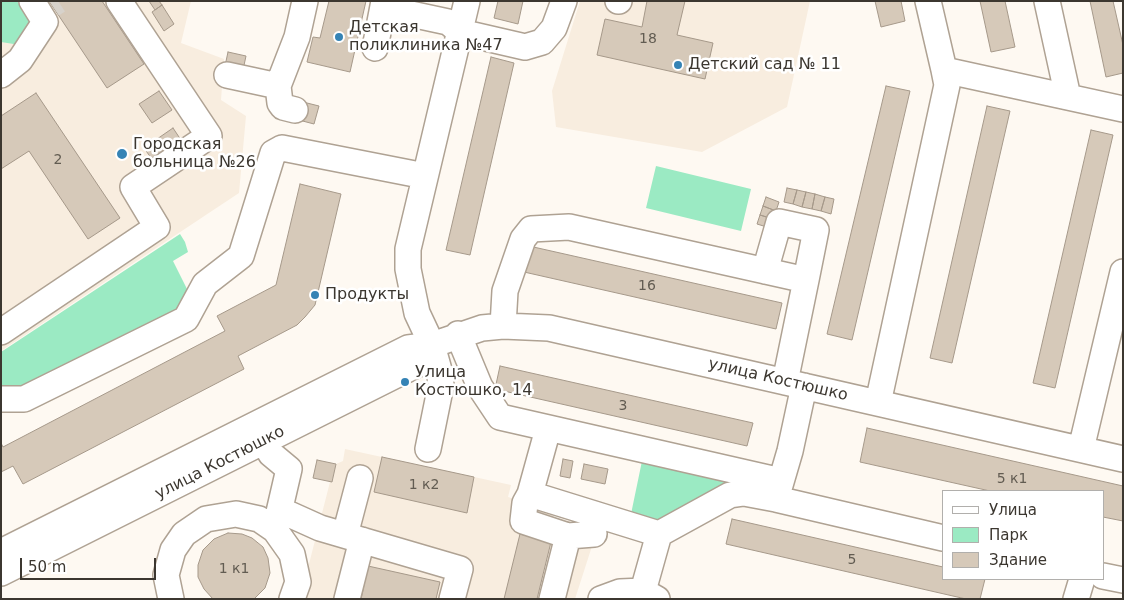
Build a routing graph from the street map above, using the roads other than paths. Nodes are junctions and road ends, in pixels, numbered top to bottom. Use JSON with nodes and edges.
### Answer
{"nodes":[{"id":1,"x":119,"y":1,"type":"edge"},
{"id":2,"x":305,"y":1,"type":"edge"},
{"id":3,"x":467,"y":1,"type":"edge"},
{"id":4,"x":564,"y":1,"type":"edge"},
{"id":5,"x":928,"y":1,"type":"edge"},
{"id":6,"x":1047,"y":1,"type":"edge"},
{"id":7,"x":383,"y":5,"type":"edge"},
{"id":8,"x":41,"y":7,"type":"edge"},
{"id":9,"x":460,"y":32,"type":"junction"},
{"id":10,"x":375,"y":48,"type":"dead end"},
{"id":11,"x":944,"y":70,"type":"junction"},
{"id":12,"x":227,"y":74,"type":"dead end"},
{"id":13,"x":1,"y":75,"type":"edge"},
{"id":14,"x":278,"y":86,"type":"junction"},
{"id":15,"x":1068,"y":97,"type":"junction"},
{"id":16,"x":1123,"y":108,"type":"edge"},
{"id":17,"x":295,"y":110,"type":"dead end"},
{"id":18,"x":425,"y":176,"type":"junction"},
{"id":19,"x":765,"y":271,"type":"junction"},
{"id":20,"x":1123,"y":272,"type":"edge"},
{"id":21,"x":806,"y":280,"type":"junction"},
{"id":22,"x":503,"y":326,"type":"junction"},
{"id":23,"x":1,"y":332,"type":"edge"},
{"id":24,"x":458,"y":334,"type":"junction"},
{"id":25,"x":432,"y":345,"type":"junction"},
{"id":26,"x":795,"y":384,"type":"junction"},
{"id":27,"x":1,"y":399,"type":"edge"},
{"id":28,"x":878,"y":403,"type":"junction"},
{"id":29,"x":548,"y":429,"type":"junction"},
{"id":30,"x":258,"y":433,"type":"junction"},
{"id":31,"x":428,"y":449,"type":"dead end"},
{"id":32,"x":1081,"y":449,"type":"junction"},
{"id":33,"x":1123,"y":459,"type":"edge"},
{"id":34,"x":360,"y":478,"type":"dead end"},
{"id":35,"x":779,"y":490,"type":"junction"},
{"id":36,"x":530,"y":494,"type":"junction"},
{"id":37,"x":277,"y":520,"type":"junction"},
{"id":38,"x":594,"y":534,"type":"dead end"},
{"id":39,"x":659,"y":534,"type":"junction"},
{"id":40,"x":568,"y":536,"type":"junction"},
{"id":41,"x":353,"y":538,"type":"junction"},
{"id":42,"x":942,"y":538,"type":"edge"},
{"id":43,"x":1,"y":552,"type":"edge"},
{"id":44,"x":1,"y":573,"type":"edge"},
{"id":45,"x":1104,"y":576,"type":"edge"},
{"id":46,"x":1082,"y":580,"type":"edge"},
{"id":47,"x":1123,"y":580,"type":"edge"},
{"id":48,"x":650,"y":595,"type":"edge"},
{"id":49,"x":171,"y":599,"type":"edge"},
{"id":50,"x":292,"y":599,"type":"edge"},
{"id":51,"x":346,"y":599,"type":"edge"},
{"id":52,"x":452,"y":599,"type":"edge"},
{"id":53,"x":552,"y":599,"type":"edge"},
{"id":54,"x":601,"y":599,"type":"edge"},
{"id":55,"x":1076,"y":599,"type":"edge"}],
"edges":[{"from":1,"to":23,"type":"street"},
{"from":2,"to":14,"type":"street"},
{"from":3,"to":9,"type":"street"},
{"from":4,"to":9,"type":"street"},
{"from":5,"to":11,"type":"street"},
{"from":6,"to":15,"type":"street"},
{"from":7,"to":9,"type":"street"},
{"from":7,"to":10,"type":"street"},
{"from":8,"to":13,"type":"street"},
{"from":9,"to":18,"type":"street"},
{"from":11,"to":15,"type":"street"},
{"from":11,"to":28,"type":"street"},
{"from":12,"to":14,"type":"street"},
{"from":14,"to":17,"type":"street"},
{"from":15,"to":16,"type":"street"},
{"from":18,"to":25,"type":"street"},
{"from":18,"to":27,"type":"street"},
{"from":19,"to":21,"type":"street"},
{"from":19,"to":21,"type":"street"},
{"from":19,"to":22,"type":"street"},
{"from":20,"to":32,"type":"street"},
{"from":21,"to":26,"type":"street"},
{"from":22,"to":24,"type":"street","name":"улица Костюшко"},
{"from":22,"to":26,"type":"street","name":"улица Костюшко"},
{"from":24,"to":25,"type":"street","name":"улица Костюшко"},
{"from":24,"to":29,"type":"street"},
{"from":25,"to":30,"type":"street","name":"улица Костюшко"},
{"from":25,"to":31,"type":"street"},
{"from":26,"to":28,"type":"street","name":"улица Костюшко"},
{"from":26,"to":35,"type":"street"},
{"from":28,"to":32,"type":"street","name":"улица Костюшко"},
{"from":29,"to":35,"type":"street"},
{"from":29,"to":36,"type":"street"},
{"from":30,"to":37,"type":"street"},
{"from":30,"to":43,"type":"street","name":"улица Костюшко"},
{"from":30,"to":44,"type":"street","name":"улица Костюшко"},
{"from":32,"to":33,"type":"street","name":"улица Костюшко"},
{"from":34,"to":41,"type":"street"},
{"from":35,"to":39,"type":"street"},
{"from":35,"to":42,"type":"street"},
{"from":36,"to":39,"type":"street"},
{"from":36,"to":40,"type":"street"},
{"from":37,"to":41,"type":"street"},
{"from":37,"to":49,"type":"street"},
{"from":37,"to":50,"type":"street"},
{"from":38,"to":40,"type":"street"},
{"from":39,"to":48,"type":"street"},
{"from":40,"to":53,"type":"street"},
{"from":41,"to":51,"type":"street"},
{"from":41,"to":52,"type":"street"},
{"from":45,"to":47,"type":"street"},
{"from":46,"to":55,"type":"street"},
{"from":48,"to":54,"type":"street"}]}
